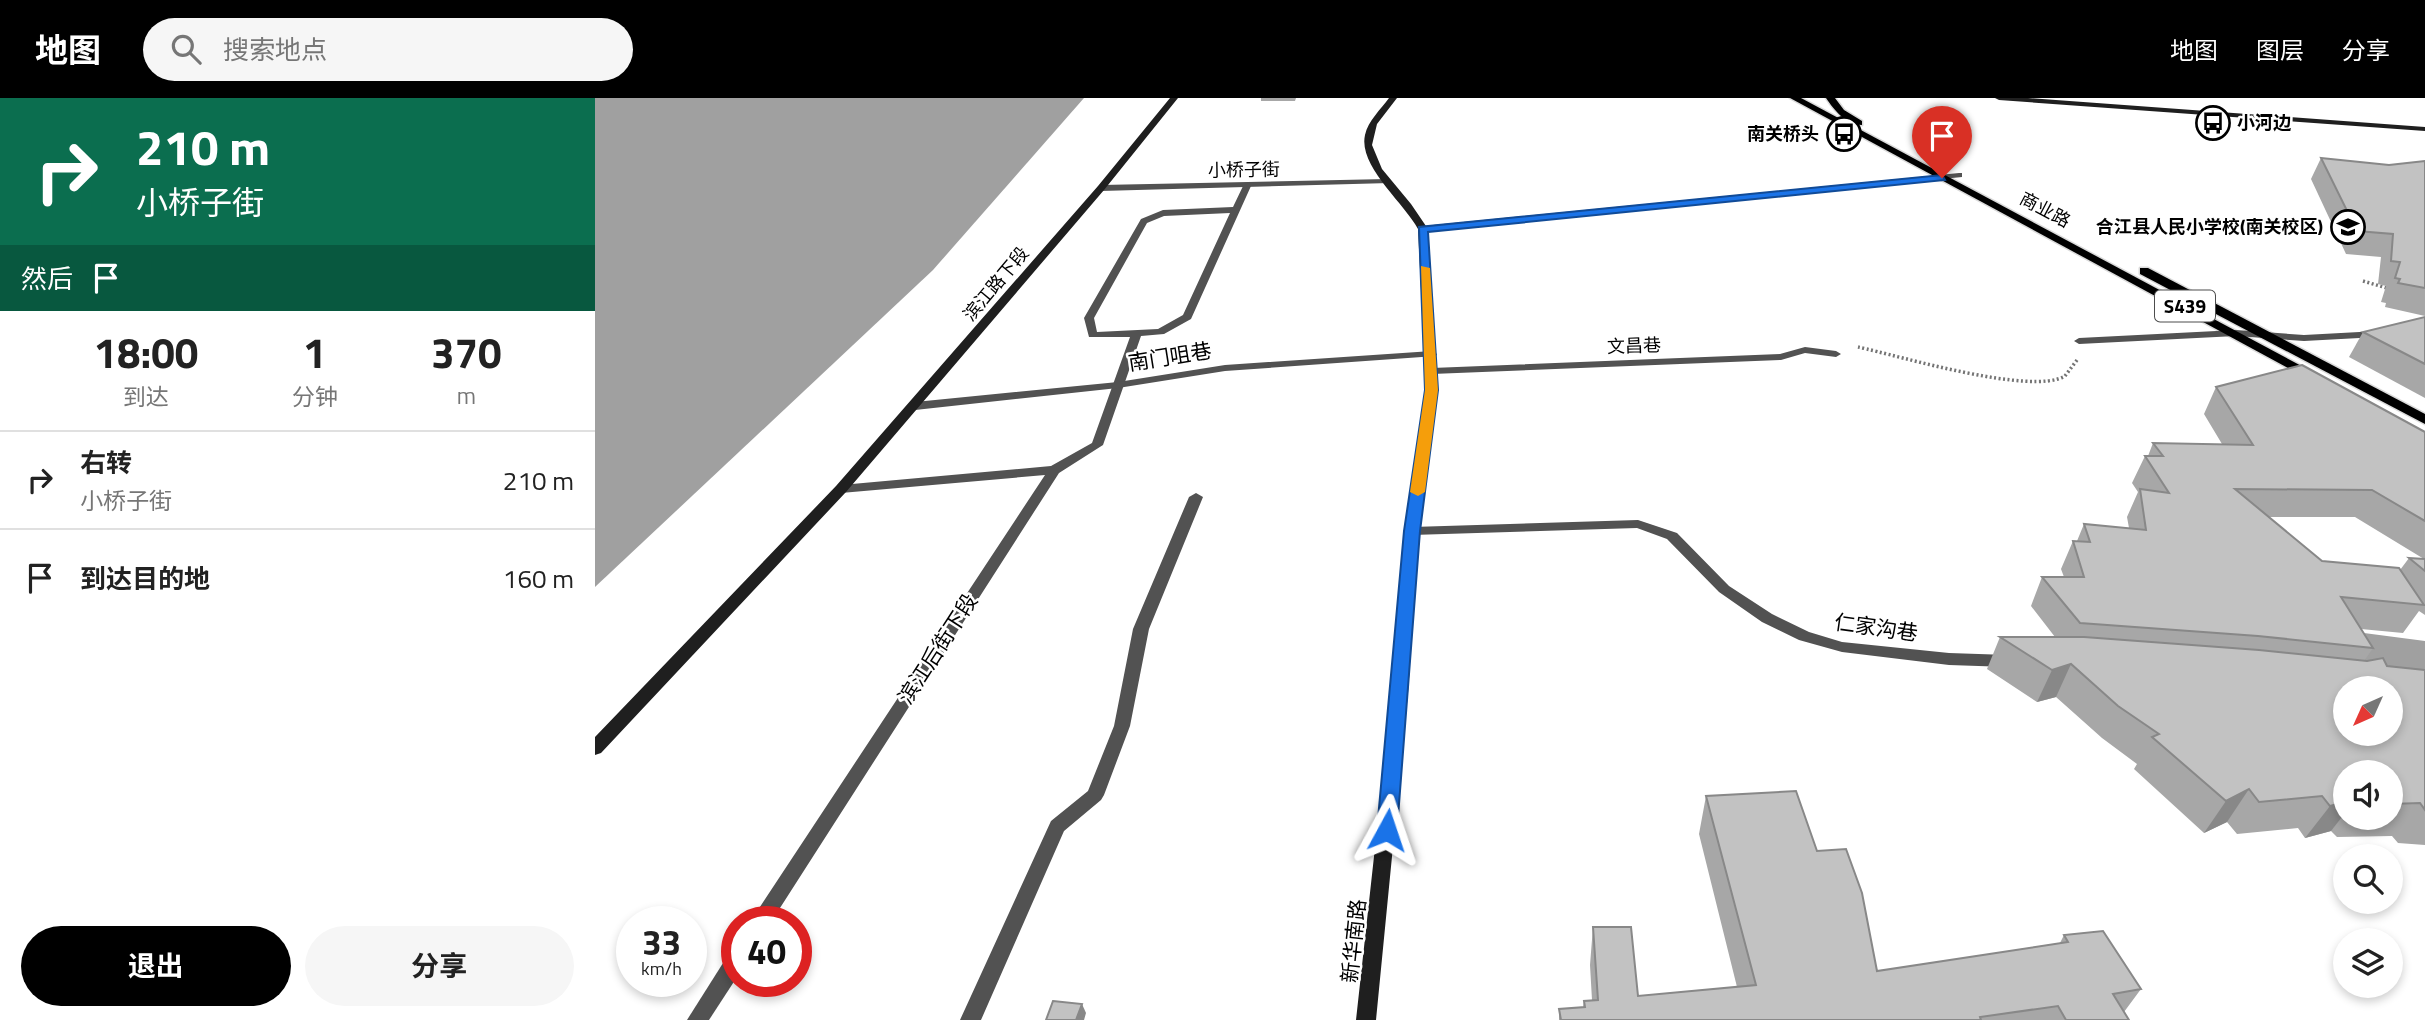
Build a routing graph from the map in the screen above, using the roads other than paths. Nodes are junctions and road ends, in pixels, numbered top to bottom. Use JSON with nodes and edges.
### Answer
{"nodes":[{"id":1,"x":1174,"y":98,"type":"edge"},
{"id":2,"x":1392,"y":98,"type":"edge"},
{"id":3,"x":1794,"y":98,"type":"edge"},
{"id":4,"x":1830,"y":98,"type":"edge"},
{"id":5,"x":1999,"y":98,"type":"edge"},
{"id":6,"x":2425,"y":129,"type":"edge"},
{"id":7,"x":1959,"y":175,"type":"junction"},
{"id":8,"x":1942,"y":178,"type":"junction"},
{"id":9,"x":1387,"y":181,"type":"junction"},
{"id":10,"x":1247,"y":186,"type":"junction"},
{"id":11,"x":1101,"y":188,"type":"junction"},
{"id":12,"x":1234,"y":210,"type":"junction"},
{"id":13,"x":1423,"y":229,"type":"junction"},
{"id":14,"x":2236,"y":333,"type":"junction"},
{"id":15,"x":2397,"y":333,"type":"edge"},
{"id":16,"x":1136,"y":335,"type":"junction"},
{"id":17,"x":2274,"y":338,"type":"junction"},
{"id":18,"x":2079,"y":341,"type":"road end"},
{"id":19,"x":1432,"y":354,"type":"junction"},
{"id":20,"x":1836,"y":354,"type":"dead end"},
{"id":21,"x":1432,"y":371,"type":"junction"},
{"id":22,"x":1118,"y":385,"type":"junction"},
{"id":23,"x":2356,"y":400,"type":"edge"},
{"id":24,"x":915,"y":405,"type":"junction"},
{"id":25,"x":2425,"y":420,"type":"edge"},
{"id":26,"x":1054,"y":470,"type":"junction"},
{"id":27,"x":841,"y":489,"type":"junction"},
{"id":28,"x":1196,"y":497,"type":"dead end"},
{"id":29,"x":1412,"y":531,"type":"junction"},
{"id":30,"x":2020,"y":661,"type":"edge"},
{"id":31,"x":595,"y":748,"type":"edge"},
{"id":32,"x":770,"y":906,"type":"edge"},
{"id":33,"x":721,"y":983,"type":"edge"},
{"id":34,"x":697,"y":1020,"type":"edge"},
{"id":35,"x":969,"y":1020,"type":"edge"},
{"id":36,"x":1366,"y":1020,"type":"edge"}],
"edges":[{"from":1,"to":11,"type":"main road","name":"滨江路下段"},
{"from":2,"to":9,"type":"main road","name":"新华南路"},
{"from":3,"to":8,"type":"main road","name":"商业路","number":"S439"},
{"from":4,"to":7,"type":"main road","name":"商业路","number":"S439"},
{"from":5,"to":6,"type":"main road"},
{"from":7,"to":8,"type":"street"},
{"from":7,"to":17,"type":"main road","name":"商业路","number":"S439"},
{"from":8,"to":13,"type":"street"},
{"from":8,"to":14,"type":"main road","name":"商业路","number":"S439"},
{"from":9,"to":10,"type":"street","name":"小桥子街"},
{"from":9,"to":13,"type":"main road","name":"新华南路"},
{"from":10,"to":11,"type":"street","name":"小桥子街"},
{"from":10,"to":12,"type":"street"},
{"from":11,"to":24,"type":"main road","name":"滨江路下段"},
{"from":12,"to":16,"type":"street"},
{"from":12,"to":16,"type":"street"},
{"from":13,"to":19,"type":"main road","name":"新华南路"},
{"from":14,"to":17,"type":"street"},
{"from":14,"to":18,"type":"street"},
{"from":14,"to":23,"type":"main road","name":"商业路","number":"S439"},
{"from":15,"to":17,"type":"street"},
{"from":16,"to":22,"type":"street","name":"滨江后街下段"},
{"from":17,"to":25,"type":"main road","name":"商业路","number":"S439"},
{"from":19,"to":21,"type":"main road","name":"新华南路"},
{"from":19,"to":22,"type":"street","name":"南门咀巷"},
{"from":20,"to":21,"type":"street","name":"文昌巷"},
{"from":21,"to":29,"type":"main road","name":"新华南路"},
{"from":22,"to":24,"type":"street","name":"南门咀巷"},
{"from":22,"to":26,"type":"street","name":"滨江后街下段"},
{"from":24,"to":27,"type":"main road","name":"滨江路下段"},
{"from":26,"to":27,"type":"street"},
{"from":26,"to":32,"type":"street","name":"滨江后街下段"},
{"from":27,"to":31,"type":"main road","name":"滨江路下段"},
{"from":28,"to":35,"type":"street"},
{"from":29,"to":30,"type":"street","name":"仁家沟巷"},
{"from":29,"to":36,"type":"main road","name":"新华南路"},
{"from":33,"to":34,"type":"street"}]}
